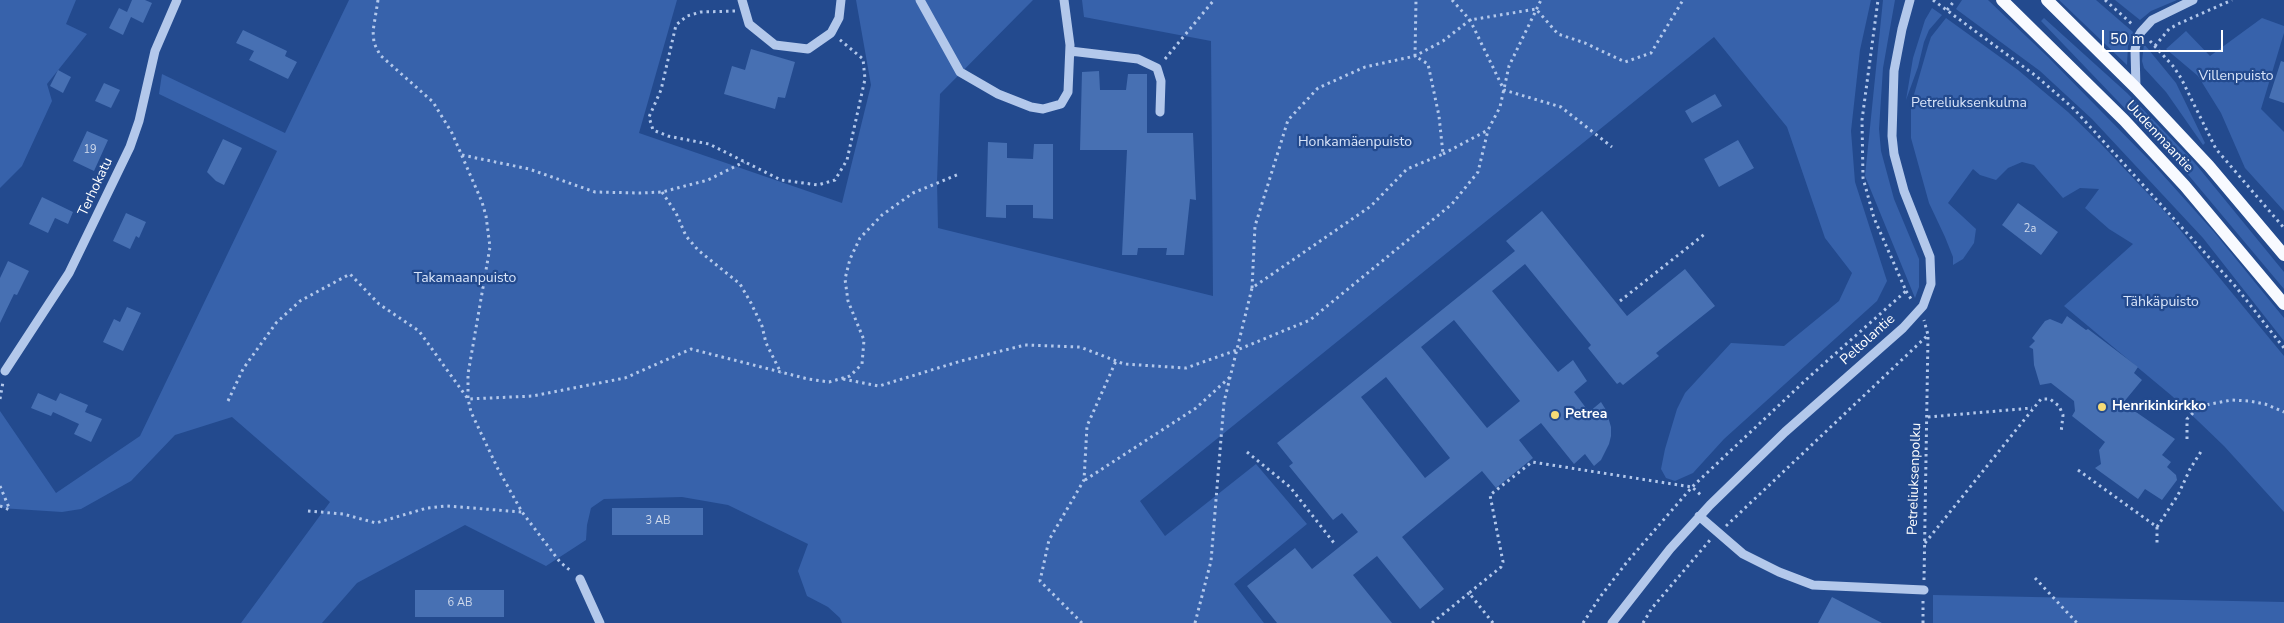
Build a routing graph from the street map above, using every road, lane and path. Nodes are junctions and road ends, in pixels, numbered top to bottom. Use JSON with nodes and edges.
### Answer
{"nodes":[{"id":1,"x":176,"y":0,"type":"edge"},
{"id":2,"x":378,"y":0,"type":"edge"},
{"id":3,"x":742,"y":0,"type":"edge"},
{"id":4,"x":841,"y":0,"type":"edge"},
{"id":5,"x":920,"y":0,"type":"edge"},
{"id":6,"x":1064,"y":0,"type":"edge"},
{"id":7,"x":1214,"y":0,"type":"edge"},
{"id":8,"x":1416,"y":0,"type":"edge"},
{"id":9,"x":1452,"y":0,"type":"edge"},
{"id":10,"x":1541,"y":0,"type":"edge"},
{"id":11,"x":1683,"y":0,"type":"edge"},
{"id":12,"x":1878,"y":0,"type":"edge"},
{"id":13,"x":1910,"y":0,"type":"edge"},
{"id":14,"x":1932,"y":0,"type":"edge"},
{"id":15,"x":1955,"y":0,"type":"edge"},
{"id":16,"x":2002,"y":0,"type":"edge"},
{"id":17,"x":2047,"y":0,"type":"edge"},
{"id":18,"x":2105,"y":0,"type":"edge"},
{"id":19,"x":2193,"y":0,"type":"edge"},
{"id":20,"x":2232,"y":0,"type":"edge"},
{"id":21,"x":1536,"y":9,"type":"junction"},
{"id":22,"x":1947,"y":10,"type":"junction"},
{"id":23,"x":745,"y":11,"type":"junction"},
{"id":24,"x":1470,"y":20,"type":"junction"},
{"id":25,"x":2141,"y":32,"type":"junction"},
{"id":26,"x":831,"y":33,"type":"junction"},
{"id":27,"x":2155,"y":46,"type":"junction"},
{"id":28,"x":1070,"y":51,"type":"junction"},
{"id":29,"x":1415,"y":56,"type":"junction"},
{"id":30,"x":1157,"y":68,"type":"junction"},
{"id":31,"x":2136,"y":88,"type":"junction"},
{"id":32,"x":1504,"y":90,"type":"junction"},
{"id":33,"x":1160,"y":112,"type":"dead end"},
{"id":34,"x":1488,"y":130,"type":"junction"},
{"id":35,"x":1612,"y":147,"type":"dead end"},
{"id":36,"x":1443,"y":154,"type":"junction"},
{"id":37,"x":462,"y":155,"type":"junction"},
{"id":38,"x":744,"y":162,"type":"junction"},
{"id":39,"x":958,"y":174,"type":"dead end"},
{"id":40,"x":662,"y":192,"type":"junction"},
{"id":41,"x":2284,"y":228,"type":"edge"},
{"id":42,"x":1706,"y":233,"type":"dead end"},
{"id":43,"x":2284,"y":255,"type":"edge"},
{"id":44,"x":1252,"y":288,"type":"junction"},
{"id":45,"x":1620,"y":301,"type":"dead end"},
{"id":46,"x":2284,"y":304,"type":"edge"},
{"id":47,"x":1925,"y":322,"type":"dead end"},
{"id":48,"x":1928,"y":335,"type":"junction"},
{"id":49,"x":2284,"y":348,"type":"edge"},
{"id":50,"x":1237,"y":350,"type":"junction"},
{"id":51,"x":1116,"y":361,"type":"junction"},
{"id":52,"x":6,"y":371,"type":"joint"},
{"id":53,"x":781,"y":373,"type":"junction"},
{"id":54,"x":1230,"y":377,"type":"junction"},
{"id":55,"x":840,"y":379,"type":"junction"},
{"id":56,"x":0,"y":399,"type":"edge"},
{"id":57,"x":468,"y":399,"type":"junction"},
{"id":58,"x":228,"y":401,"type":"dead end"},
{"id":59,"x":2032,"y":408,"type":"junction"},
{"id":60,"x":2284,"y":412,"type":"edge"},
{"id":61,"x":1928,"y":417,"type":"junction"},
{"id":62,"x":2061,"y":433,"type":"dead end"},
{"id":63,"x":2187,"y":439,"type":"dead end"},
{"id":64,"x":2202,"y":450,"type":"dead end"},
{"id":65,"x":1247,"y":452,"type":"dead end"},
{"id":66,"x":2078,"y":470,"type":"dead end"},
{"id":67,"x":1084,"y":480,"type":"junction"},
{"id":68,"x":0,"y":486,"type":"edge"},
{"id":69,"x":1692,"y":487,"type":"junction"},
{"id":70,"x":0,"y":506,"type":"edge"},
{"id":71,"x":308,"y":511,"type":"dead end"},
{"id":72,"x":522,"y":512,"type":"junction"},
{"id":73,"x":1699,"y":516,"type":"junction"},
{"id":74,"x":2157,"y":527,"type":"junction"},
{"id":75,"x":1718,"y":533,"type":"junction"},
{"id":76,"x":1334,"y":543,"type":"dead end"},
{"id":77,"x":1924,"y":543,"type":"junction"},
{"id":78,"x":2157,"y":545,"type":"dead end"},
{"id":79,"x":2035,"y":578,"type":"dead end"},
{"id":80,"x":580,"y":579,"type":"joint"},
{"id":81,"x":1924,"y":590,"type":"junction"},
{"id":82,"x":1469,"y":593,"type":"junction"},
{"id":83,"x":600,"y":623,"type":"edge"},
{"id":84,"x":1082,"y":623,"type":"edge"},
{"id":85,"x":1195,"y":623,"type":"edge"},
{"id":86,"x":1432,"y":623,"type":"edge"},
{"id":87,"x":1494,"y":623,"type":"edge"},
{"id":88,"x":1583,"y":623,"type":"edge"},
{"id":89,"x":1612,"y":623,"type":"edge"},
{"id":90,"x":1642,"y":623,"type":"edge"},
{"id":91,"x":1923,"y":623,"type":"edge"},
{"id":92,"x":2077,"y":623,"type":"edge"}],
"edges":[{"from":1,"to":52,"type":"street","name":"Terhokatu"},
{"from":2,"to":37,"type":"path"},
{"from":3,"to":23,"type":"street"},
{"from":4,"to":26,"type":"street"},
{"from":5,"to":28,"type":"street"},
{"from":6,"to":28,"type":"street"},
{"from":7,"to":30,"type":"path"},
{"from":8,"to":29,"type":"path"},
{"from":9,"to":24,"type":"path"},
{"from":10,"to":21,"type":"path"},
{"from":11,"to":21,"type":"path"},
{"from":12,"to":69,"type":"path"},
{"from":13,"to":73,"type":"street","name":"Peltolantie"},
{"from":14,"to":22,"type":"path"},
{"from":15,"to":22,"type":"path"},
{"from":16,"to":46,"type":"main road","name":"Uudenmaantie"},
{"from":17,"to":31,"type":"main road","name":"Uudenmaantie"},
{"from":18,"to":25,"type":"path"},
{"from":19,"to":25,"type":"street"},
{"from":20,"to":27,"type":"path"},
{"from":21,"to":24,"type":"path"},
{"from":21,"to":32,"type":"path"},
{"from":22,"to":49,"type":"path"},
{"from":23,"to":26,"type":"street"},
{"from":23,"to":38,"type":"path"},
{"from":24,"to":29,"type":"path"},
{"from":24,"to":32,"type":"path"},
{"from":25,"to":27,"type":"path"},
{"from":25,"to":31,"type":"street"},
{"from":26,"to":38,"type":"path"},
{"from":27,"to":41,"type":"path"},
{"from":28,"to":30,"type":"street"},
{"from":29,"to":36,"type":"path"},
{"from":29,"to":44,"type":"path"},
{"from":30,"to":33,"type":"street"},
{"from":31,"to":43,"type":"main road","name":"Uudenmaantie"},
{"from":32,"to":34,"type":"path"},
{"from":32,"to":35,"type":"path"},
{"from":34,"to":36,"type":"path"},
{"from":34,"to":50,"type":"path"},
{"from":36,"to":44,"type":"path"},
{"from":37,"to":40,"type":"path"},
{"from":37,"to":57,"type":"path"},
{"from":38,"to":40,"type":"path"},
{"from":39,"to":55,"type":"path"},
{"from":40,"to":53,"type":"path"},
{"from":42,"to":45,"type":"path"},
{"from":44,"to":50,"type":"path"},
{"from":47,"to":48,"type":"path","name":"Petreliuksenpolku"},
{"from":48,"to":61,"type":"path","name":"Petreliuksenpolku"},
{"from":48,"to":75,"type":"path"},
{"from":50,"to":51,"type":"path"},
{"from":50,"to":54,"type":"path"},
{"from":51,"to":55,"type":"path"},
{"from":51,"to":67,"type":"path"},
{"from":52,"to":56,"type":"path"},
{"from":53,"to":55,"type":"path"},
{"from":53,"to":57,"type":"path"},
{"from":54,"to":67,"type":"path"},
{"from":54,"to":85,"type":"path"},
{"from":57,"to":58,"type":"path"},
{"from":57,"to":72,"type":"path"},
{"from":59,"to":61,"type":"path"},
{"from":59,"to":62,"type":"path"},
{"from":59,"to":77,"type":"path"},
{"from":60,"to":63,"type":"path"},
{"from":61,"to":77,"type":"path","name":"Petreliuksenpolku"},
{"from":64,"to":74,"type":"path"},
{"from":65,"to":76,"type":"path"},
{"from":66,"to":74,"type":"path"},
{"from":67,"to":84,"type":"path"},
{"from":68,"to":70,"type":"path"},
{"from":69,"to":82,"type":"path"},
{"from":69,"to":88,"type":"path"},
{"from":71,"to":72,"type":"path"},
{"from":72,"to":80,"type":"path"},
{"from":73,"to":75,"type":"street"},
{"from":73,"to":89,"type":"street","name":"Peltolantie"},
{"from":74,"to":78,"type":"path"},
{"from":75,"to":81,"type":"street"},
{"from":75,"to":90,"type":"path"},
{"from":77,"to":81,"type":"path","name":"Petreliuksenpolku"},
{"from":79,"to":92,"type":"path"},
{"from":80,"to":83,"type":"street"},
{"from":81,"to":91,"type":"path","name":"Petreliuksenpolku"},
{"from":82,"to":86,"type":"path"},
{"from":82,"to":87,"type":"path"}]}
